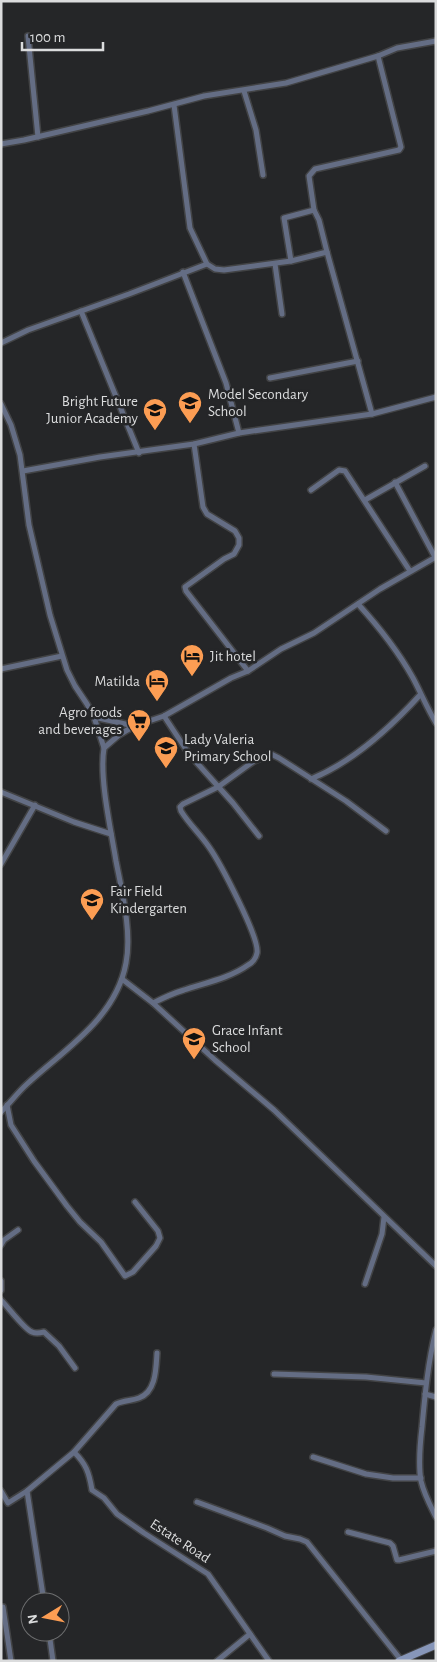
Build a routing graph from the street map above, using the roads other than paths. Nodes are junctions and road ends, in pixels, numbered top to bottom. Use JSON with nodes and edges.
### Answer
{"nodes":[{"id":1,"x":28,"y":36,"type":"dead end"},
{"id":2,"x":436,"y":41,"type":"edge"},
{"id":3,"x":378,"y":56,"type":"junction"},
{"id":4,"x":244,"y":91,"type":"junction"},
{"id":5,"x":174,"y":105,"type":"junction"},
{"id":6,"x":38,"y":137,"type":"junction"},
{"id":7,"x":1,"y":144,"type":"edge"},
{"id":8,"x":263,"y":175,"type":"dead end"},
{"id":9,"x":314,"y":210,"type":"junction"},
{"id":10,"x":327,"y":252,"type":"junction"},
{"id":11,"x":291,"y":261,"type":"junction"},
{"id":12,"x":207,"y":264,"type":"junction"},
{"id":13,"x":275,"y":264,"type":"junction"},
{"id":14,"x":182,"y":272,"type":"junction"},
{"id":15,"x":81,"y":311,"type":"junction"},
{"id":16,"x":282,"y":314,"type":"dead end"},
{"id":17,"x":1,"y":343,"type":"edge"},
{"id":18,"x":358,"y":362,"type":"junction"},
{"id":19,"x":270,"y":378,"type":"dead end"},
{"id":20,"x":436,"y":397,"type":"edge"},
{"id":21,"x":1,"y":404,"type":"edge"},
{"id":22,"x":372,"y":414,"type":"junction"},
{"id":23,"x":239,"y":434,"type":"junction"},
{"id":24,"x":194,"y":444,"type":"junction"},
{"id":25,"x":139,"y":453,"type":"junction"},
{"id":26,"x":425,"y":466,"type":"dead end"},
{"id":27,"x":23,"y":471,"type":"junction"},
{"id":28,"x":395,"y":482,"type":"junction"},
{"id":29,"x":311,"y":490,"type":"dead end"},
{"id":30,"x":365,"y":500,"type":"junction"},
{"id":31,"x":436,"y":557,"type":"edge"},
{"id":32,"x":410,"y":571,"type":"junction"},
{"id":33,"x":358,"y":604,"type":"junction"},
{"id":34,"x":62,"y":656,"type":"junction"},
{"id":35,"x":1,"y":670,"type":"edge"},
{"id":36,"x":248,"y":671,"type":"junction"},
{"id":37,"x":420,"y":695,"type":"junction"},
{"id":38,"x":164,"y":716,"type":"junction"},
{"id":39,"x":94,"y":717,"type":"junction"},
{"id":40,"x":436,"y":723,"type":"edge"},
{"id":41,"x":134,"y":726,"type":"junction"},
{"id":42,"x":104,"y":748,"type":"junction"},
{"id":43,"x":311,"y":779,"type":"junction"},
{"id":44,"x":218,"y":787,"type":"junction"},
{"id":45,"x":1,"y":792,"type":"edge"},
{"id":46,"x":35,"y":806,"type":"junction"},
{"id":47,"x":386,"y":831,"type":"dead end"},
{"id":48,"x":111,"y":834,"type":"junction"},
{"id":49,"x":259,"y":836,"type":"dead end"},
{"id":50,"x":1,"y":864,"type":"edge"},
{"id":51,"x":122,"y":979,"type":"junction"},
{"id":52,"x":153,"y":1003,"type":"junction"},
{"id":53,"x":8,"y":1106,"type":"junction"},
{"id":54,"x":1,"y":1112,"type":"edge"},
{"id":55,"x":135,"y":1202,"type":"dead end"},
{"id":56,"x":384,"y":1218,"type":"junction"},
{"id":57,"x":18,"y":1230,"type":"dead end"},
{"id":58,"x":1,"y":1244,"type":"edge"},
{"id":59,"x":436,"y":1266,"type":"edge"},
{"id":60,"x":1,"y":1282,"type":"edge"},
{"id":61,"x":365,"y":1284,"type":"dead end"},
{"id":62,"x":1,"y":1290,"type":"edge"},
{"id":63,"x":1,"y":1300,"type":"edge"},
{"id":64,"x":436,"y":1330,"type":"edge"},
{"id":65,"x":157,"y":1353,"type":"dead end"},
{"id":66,"x":75,"y":1368,"type":"dead end"},
{"id":67,"x":274,"y":1374,"type":"dead end"},
{"id":68,"x":426,"y":1382,"type":"junction"},
{"id":69,"x":424,"y":1394,"type":"junction"},
{"id":70,"x":436,"y":1397,"type":"edge"},
{"id":71,"x":74,"y":1452,"type":"junction"},
{"id":72,"x":313,"y":1457,"type":"dead end"},
{"id":73,"x":421,"y":1478,"type":"junction"},
{"id":74,"x":1,"y":1491,"type":"edge"},
{"id":75,"x":27,"y":1491,"type":"junction"},
{"id":76,"x":197,"y":1502,"type":"dead end"},
{"id":77,"x":436,"y":1517,"type":"edge"},
{"id":78,"x":348,"y":1532,"type":"dead end"},
{"id":79,"x":436,"y":1551,"type":"edge"},
{"id":80,"x":42,"y":1592,"type":"edge"},
{"id":81,"x":3,"y":1607,"type":"dead end"},
{"id":82,"x":250,"y":1634,"type":"junction"},
{"id":83,"x":50,"y":1642,"type":"edge"},
{"id":84,"x":436,"y":1644,"type":"edge"},
{"id":85,"x":400,"y":1660,"type":"edge"},
{"id":86,"x":11,"y":1661,"type":"edge"},
{"id":87,"x":53,"y":1661,"type":"edge"},
{"id":88,"x":216,"y":1661,"type":"edge"},
{"id":89,"x":269,"y":1661,"type":"edge"}],
"edges":[{"from":1,"to":6,"type":"street"},
{"from":2,"to":3,"type":"street"},
{"from":3,"to":4,"type":"street"},
{"from":3,"to":9,"type":"street"},
{"from":4,"to":5,"type":"street"},
{"from":4,"to":8,"type":"street"},
{"from":5,"to":6,"type":"street"},
{"from":5,"to":12,"type":"street"},
{"from":6,"to":7,"type":"street"},
{"from":9,"to":10,"type":"street"},
{"from":9,"to":11,"type":"street"},
{"from":10,"to":11,"type":"street"},
{"from":10,"to":18,"type":"street"},
{"from":11,"to":13,"type":"street"},
{"from":12,"to":13,"type":"street"},
{"from":12,"to":14,"type":"street"},
{"from":13,"to":16,"type":"street"},
{"from":14,"to":15,"type":"street"},
{"from":14,"to":23,"type":"street"},
{"from":15,"to":17,"type":"street"},
{"from":15,"to":25,"type":"street"},
{"from":18,"to":19,"type":"street"},
{"from":18,"to":22,"type":"street"},
{"from":20,"to":22,"type":"street"},
{"from":21,"to":27,"type":"street"},
{"from":22,"to":23,"type":"street"},
{"from":23,"to":24,"type":"street"},
{"from":24,"to":25,"type":"street"},
{"from":24,"to":36,"type":"street"},
{"from":25,"to":27,"type":"street"},
{"from":26,"to":28,"type":"street"},
{"from":27,"to":34,"type":"street"},
{"from":28,"to":30,"type":"street"},
{"from":28,"to":31,"type":"street"},
{"from":29,"to":30,"type":"street"},
{"from":30,"to":32,"type":"street"},
{"from":31,"to":32,"type":"street"},
{"from":32,"to":33,"type":"street"},
{"from":33,"to":36,"type":"street"},
{"from":33,"to":37,"type":"street"},
{"from":34,"to":35,"type":"street"},
{"from":34,"to":39,"type":"street"},
{"from":36,"to":38,"type":"street"},
{"from":37,"to":40,"type":"street"},
{"from":37,"to":43,"type":"street"},
{"from":38,"to":41,"type":"street"},
{"from":38,"to":44,"type":"street"},
{"from":39,"to":41,"type":"street"},
{"from":39,"to":42,"type":"street"},
{"from":41,"to":42,"type":"street"},
{"from":42,"to":48,"type":"street"},
{"from":43,"to":44,"type":"street"},
{"from":43,"to":47,"type":"street"},
{"from":44,"to":49,"type":"street"},
{"from":44,"to":52,"type":"street"},
{"from":45,"to":46,"type":"street"},
{"from":46,"to":48,"type":"street"},
{"from":46,"to":50,"type":"street"},
{"from":48,"to":51,"type":"street"},
{"from":51,"to":52,"type":"street"},
{"from":51,"to":53,"type":"street"},
{"from":52,"to":56,"type":"street"},
{"from":53,"to":54,"type":"street"},
{"from":53,"to":55,"type":"street"},
{"from":56,"to":59,"type":"street"},
{"from":56,"to":61,"type":"street"},
{"from":57,"to":58,"type":"street"},
{"from":60,"to":62,"type":"street"},
{"from":63,"to":66,"type":"street"},
{"from":64,"to":68,"type":"street"},
{"from":65,"to":71,"type":"street"},
{"from":67,"to":68,"type":"street"},
{"from":68,"to":69,"type":"street"},
{"from":69,"to":70,"type":"street"},
{"from":69,"to":73,"type":"street"},
{"from":71,"to":75,"type":"street"},
{"from":71,"to":82,"type":"street","name":"Estate Road"},
{"from":72,"to":73,"type":"street"},
{"from":73,"to":77,"type":"street"},
{"from":74,"to":75,"type":"street"},
{"from":75,"to":80,"type":"street"},
{"from":76,"to":85,"type":"street"},
{"from":78,"to":79,"type":"street"},
{"from":81,"to":86,"type":"street"},
{"from":82,"to":88,"type":"street"},
{"from":82,"to":89,"type":"street","name":"Estate Road"},
{"from":83,"to":87,"type":"street"},
{"from":84,"to":85,"type":"street"}]}
